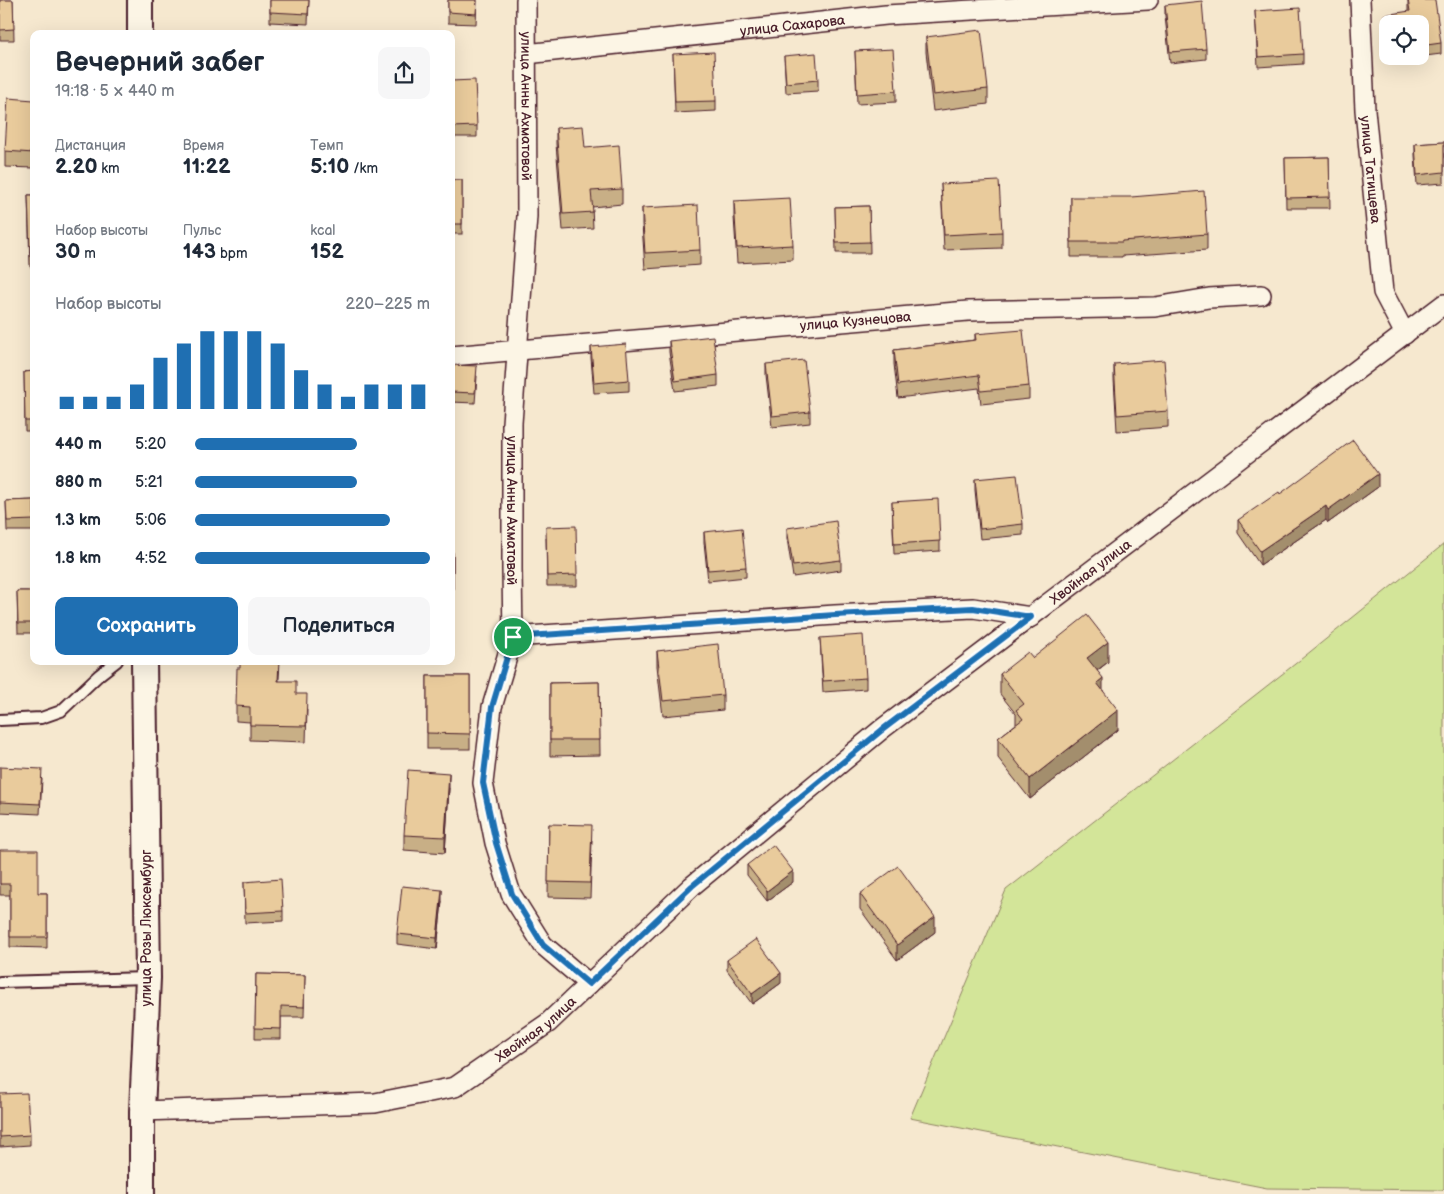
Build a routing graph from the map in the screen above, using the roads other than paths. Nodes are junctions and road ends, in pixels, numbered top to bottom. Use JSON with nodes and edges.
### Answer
{"nodes":[{"id":1,"x":140,"y":0,"type":"edge"},
{"id":2,"x":526,"y":0,"type":"edge"},
{"id":3,"x":1148,"y":0,"type":"edge"},
{"id":4,"x":1360,"y":0,"type":"edge"},
{"id":5,"x":140,"y":30,"type":"edge"},
{"id":6,"x":526,"y":54,"type":"junction"},
{"id":7,"x":1261,"y":295,"type":"dead end"},
{"id":8,"x":1444,"y":304,"type":"edge"},
{"id":9,"x":1405,"y":334,"type":"junction"},
{"id":10,"x":518,"y":351,"type":"junction"},
{"id":11,"x":455,"y":356,"type":"edge"},
{"id":12,"x":1031,"y":617,"type":"junction"},
{"id":13,"x":513,"y":637,"type":"junction"},
{"id":14,"x":112,"y":665,"type":"edge"},
{"id":15,"x":144,"y":665,"type":"edge"},
{"id":16,"x":0,"y":720,"type":"edge"},
{"id":17,"x":148,"y":978,"type":"junction"},
{"id":18,"x":0,"y":982,"type":"edge"},
{"id":19,"x":589,"y":984,"type":"junction"},
{"id":20,"x":142,"y":1111,"type":"junction"},
{"id":21,"x":142,"y":1194,"type":"edge"}],
"edges":[{"from":1,"to":5,"type":"street"},
{"from":2,"to":6,"type":"street","name":"улица Анны Ахматовой"},
{"from":3,"to":6,"type":"street","name":"улица Сахарова"},
{"from":4,"to":9,"type":"street","name":"улица Татищева"},
{"from":6,"to":10,"type":"street","name":"улица Анны Ахматовой"},
{"from":7,"to":10,"type":"street","name":"улица Кузнецова"},
{"from":8,"to":9,"type":"street","name":"Хвойная улица"},
{"from":9,"to":12,"type":"street","name":"Хвойная улица"},
{"from":10,"to":11,"type":"street","name":"улица Кузнецова"},
{"from":10,"to":13,"type":"street","name":"улица Анны Ахматовой"},
{"from":12,"to":13,"type":"street"},
{"from":12,"to":19,"type":"street","name":"Хвойная улица"},
{"from":13,"to":19,"type":"street","name":"улица Анны Ахматовой"},
{"from":14,"to":16,"type":"lane"},
{"from":15,"to":17,"type":"street","name":"улица Розы Люксембург"},
{"from":17,"to":18,"type":"lane"},
{"from":17,"to":20,"type":"street","name":"улица Розы Люксембург"},
{"from":19,"to":20,"type":"street","name":"Хвойная улица"},
{"from":20,"to":21,"type":"street","name":"улица Розы Люксембург"}]}
